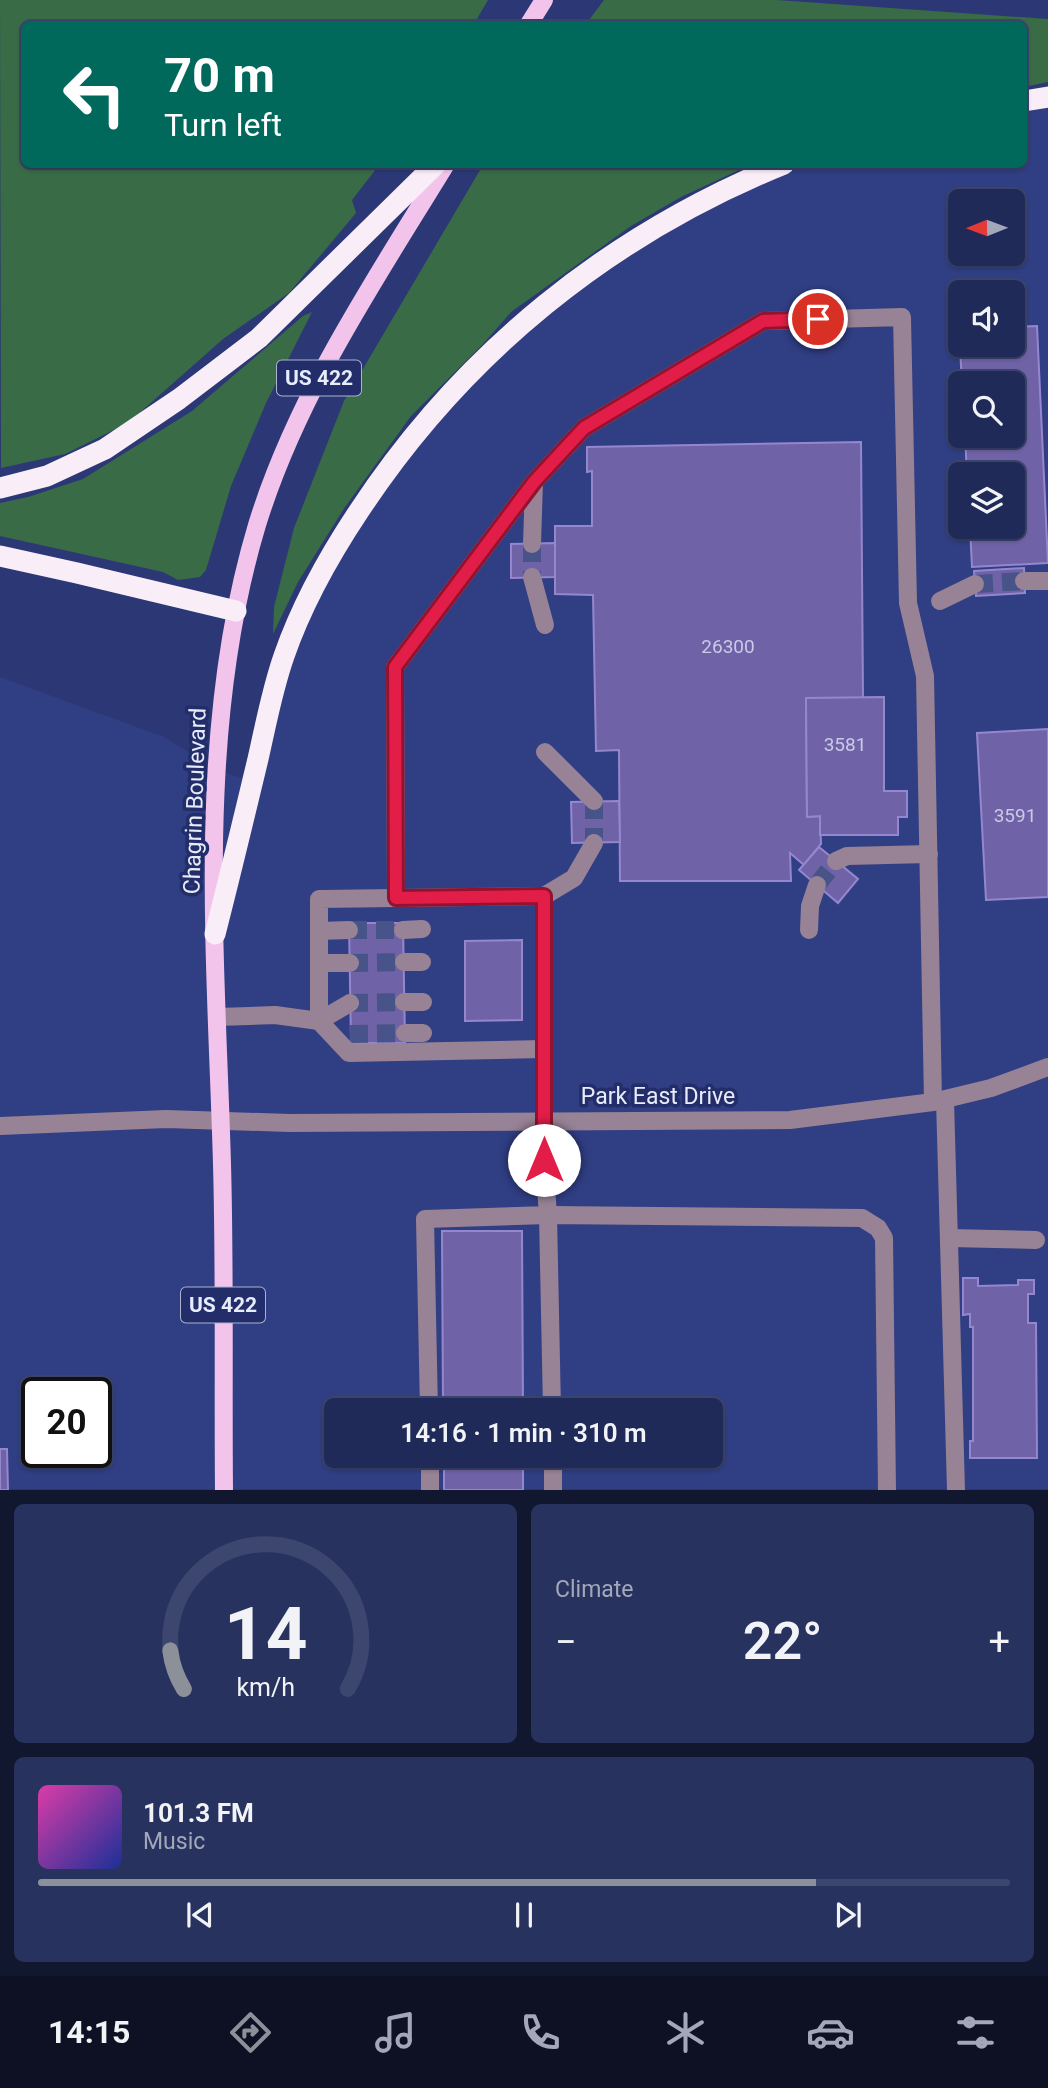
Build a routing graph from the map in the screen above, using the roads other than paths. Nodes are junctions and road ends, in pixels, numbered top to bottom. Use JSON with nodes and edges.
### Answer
{"nodes":[{"id":1,"x":544,"y":0,"type":"edge"},
{"id":2,"x":531,"y":21,"type":"edge"},
{"id":3,"x":1048,"y":97,"type":"edge"},
{"id":4,"x":1027,"y":100,"type":"edge"},
{"id":5,"x":432,"y":168,"type":"edge"},
{"id":6,"x":444,"y":168,"type":"edge"},
{"id":7,"x":775,"y":168,"type":"edge"},
{"id":8,"x":534,"y":482,"type":"junction"},
{"id":9,"x":0,"y":488,"type":"edge"},
{"id":10,"x":532,"y":544,"type":"tunnel mouth"},
{"id":11,"x":0,"y":556,"type":"edge"},
{"id":12,"x":532,"y":577,"type":"tunnel mouth"},
{"id":13,"x":1024,"y":581,"type":"tunnel mouth"},
{"id":14,"x":1048,"y":581,"type":"edge"},
{"id":15,"x":975,"y":584,"type":"tunnel mouth"},
{"id":16,"x":940,"y":601,"type":"dead end"},
{"id":17,"x":236,"y":611,"type":"junction"},
{"id":18,"x":545,"y":625,"type":"dead end"},
{"id":19,"x":545,"y":752,"type":"dead end"},
{"id":20,"x":594,"y":802,"type":"tunnel mouth"},
{"id":21,"x":594,"y":843,"type":"tunnel mouth"},
{"id":22,"x":929,"y":854,"type":"junction"},
{"id":23,"x":836,"y":861,"type":"tunnel mouth"},
{"id":24,"x":817,"y":885,"type":"tunnel mouth"},
{"id":25,"x":544,"y":896,"type":"junction"},
{"id":26,"x":396,"y":898,"type":"junction"},
{"id":27,"x":422,"y":929,"type":"dead end"},
{"id":28,"x":349,"y":930,"type":"tunnel mouth"},
{"id":29,"x":403,"y":930,"type":"tunnel mouth"},
{"id":30,"x":809,"y":930,"type":"dead end"},
{"id":31,"x":319,"y":931,"type":"junction"},
{"id":32,"x":215,"y":934,"type":"junction"},
{"id":33,"x":404,"y":962,"type":"tunnel mouth"},
{"id":34,"x":422,"y":962,"type":"dead end"},
{"id":35,"x":319,"y":963,"type":"junction"},
{"id":36,"x":350,"y":963,"type":"tunnel mouth"},
{"id":37,"x":404,"y":1002,"type":"tunnel mouth"},
{"id":38,"x":423,"y":1002,"type":"dead end"},
{"id":39,"x":350,"y":1003,"type":"tunnel mouth"},
{"id":40,"x":218,"y":1017,"type":"junction"},
{"id":41,"x":319,"y":1021,"type":"junction"},
{"id":42,"x":351,"y":1034,"type":"tunnel mouth"},
{"id":43,"x":544,"y":1049,"type":"junction"},
{"id":44,"x":1048,"y":1067,"type":"edge"},
{"id":45,"x":939,"y":1101,"type":"junction"},
{"id":46,"x":220,"y":1121,"type":"junction"},
{"id":47,"x":544,"y":1122,"type":"junction"},
{"id":48,"x":0,"y":1126,"type":"edge"},
{"id":49,"x":548,"y":1216,"type":"junction"},
{"id":50,"x":949,"y":1238,"type":"junction"},
{"id":51,"x":1036,"y":1240,"type":"dead end"},
{"id":52,"x":429,"y":1398,"type":"edge"},
{"id":53,"x":552,"y":1398,"type":"edge"},
{"id":54,"x":429,"y":1468,"type":"edge"},
{"id":55,"x":552,"y":1468,"type":"edge"},
{"id":56,"x":224,"y":1489,"type":"edge"},
{"id":57,"x":430,"y":1489,"type":"edge"},
{"id":58,"x":553,"y":1489,"type":"edge"},
{"id":59,"x":887,"y":1489,"type":"edge"},
{"id":60,"x":956,"y":1489,"type":"edge"}],
"edges":[{"from":1,"to":2,"type":"main road"},
{"from":3,"to":4,"type":"highway"},
{"from":5,"to":9,"type":"highway"},
{"from":6,"to":17,"type":"main road","name":"Chagrin Boulevard","number":"US 422"},
{"from":7,"to":32,"type":"highway"},
{"from":8,"to":10,"type":"street"},
{"from":8,"to":22,"type":"street"},
{"from":8,"to":26,"type":"street"},
{"from":11,"to":17,"type":"highway"},
{"from":12,"to":18,"type":"street"},
{"from":13,"to":14,"type":"street"},
{"from":15,"to":16,"type":"street"},
{"from":17,"to":32,"type":"main road","name":"Chagrin Boulevard","number":"US 422"},
{"from":19,"to":20,"type":"street"},
{"from":21,"to":25,"type":"street"},
{"from":22,"to":23,"type":"street"},
{"from":22,"to":45,"type":"street"},
{"from":24,"to":30,"type":"street"},
{"from":25,"to":26,"type":"street"},
{"from":25,"to":43,"type":"street"},
{"from":26,"to":31,"type":"street"},
{"from":27,"to":29,"type":"street"},
{"from":28,"to":31,"type":"street"},
{"from":31,"to":35,"type":"street"},
{"from":32,"to":40,"type":"main road","name":"Chagrin Boulevard","number":"US 422"},
{"from":33,"to":34,"type":"street"},
{"from":35,"to":36,"type":"street"},
{"from":35,"to":41,"type":"street"},
{"from":37,"to":38,"type":"street"},
{"from":39,"to":41,"type":"street"},
{"from":40,"to":41,"type":"street"},
{"from":40,"to":46,"type":"main road","name":"Chagrin Boulevard","number":"US 422"},
{"from":41,"to":42,"type":"street"},
{"from":41,"to":43,"type":"street"},
{"from":43,"to":47,"type":"street"},
{"from":44,"to":45,"type":"street","name":"Park East Drive"},
{"from":45,"to":47,"type":"street","name":"Park East Drive"},
{"from":45,"to":50,"type":"street"},
{"from":46,"to":47,"type":"street","name":"Park East Drive"},
{"from":46,"to":48,"type":"street","name":"Park East Drive"},
{"from":46,"to":56,"type":"main road","name":"Chagrin Boulevard","number":"US 422"},
{"from":47,"to":49,"type":"street"},
{"from":49,"to":52,"type":"street"},
{"from":49,"to":53,"type":"street"},
{"from":49,"to":59,"type":"street"},
{"from":50,"to":51,"type":"street"},
{"from":50,"to":60,"type":"street"},
{"from":54,"to":57,"type":"street"},
{"from":55,"to":58,"type":"street"}]}
